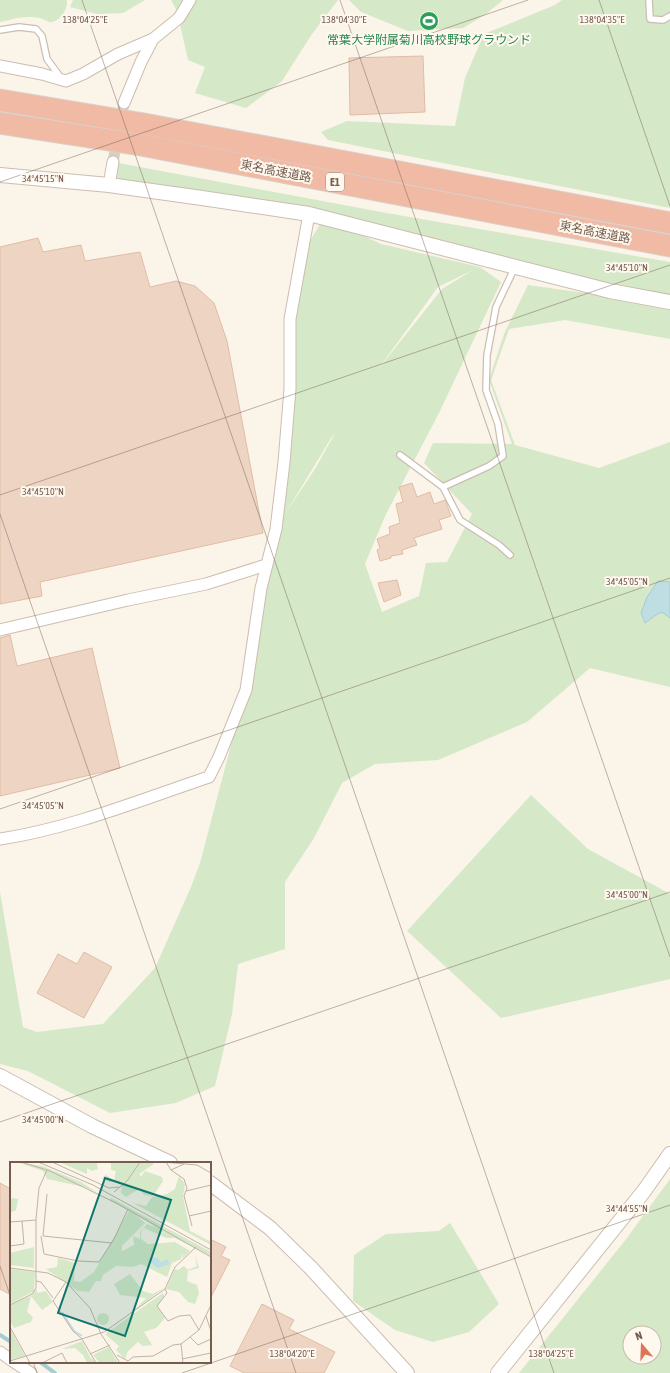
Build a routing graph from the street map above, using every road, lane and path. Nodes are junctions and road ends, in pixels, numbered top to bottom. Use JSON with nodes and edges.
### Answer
{"nodes":[{"id":1,"x":190,"y":0,"type":"edge"},
{"id":2,"x":649,"y":0,"type":"edge"},
{"id":3,"x":670,"y":16,"type":"edge"},
{"id":4,"x":0,"y":30,"type":"edge"},
{"id":5,"x":153,"y":39,"type":"junction"},
{"id":6,"x":0,"y":66,"type":"edge"},
{"id":7,"x":62,"y":80,"type":"junction"},
{"id":8,"x":0,"y":100,"type":"edge"},
{"id":9,"x":124,"y":103,"type":"tunnel mouth"},
{"id":10,"x":0,"y":122,"type":"edge"},
{"id":11,"x":113,"y":162,"type":"tunnel mouth"},
{"id":12,"x":0,"y":175,"type":"edge"},
{"id":13,"x":109,"y":186,"type":"junction"},
{"id":14,"x":309,"y":214,"type":"junction"},
{"id":15,"x":670,"y":223,"type":"edge"},
{"id":16,"x":670,"y":246,"type":"edge"},
{"id":17,"x":515,"y":267,"type":"junction"},
{"id":18,"x":670,"y":302,"type":"edge"},
{"id":19,"x":400,"y":455,"type":"dead end"},
{"id":20,"x":443,"y":487,"type":"junction"},
{"id":21,"x":510,"y":555,"type":"dead end"},
{"id":22,"x":266,"y":565,"type":"junction"},
{"id":23,"x":0,"y":630,"type":"edge"},
{"id":24,"x":0,"y":839,"type":"edge"},
{"id":25,"x":0,"y":1076,"type":"edge"},
{"id":26,"x":670,"y":1154,"type":"edge"},
{"id":27,"x":168,"y":1162,"type":"edge"},
{"id":28,"x":211,"y":1184,"type":"edge"},
{"id":29,"x":0,"y":1352,"type":"edge"},
{"id":30,"x":10,"y":1359,"type":"edge"},
{"id":31,"x":15,"y":1363,"type":"edge"},
{"id":32,"x":30,"y":1373,"type":"edge"},
{"id":33,"x":406,"y":1373,"type":"edge"},
{"id":34,"x":498,"y":1373,"type":"edge"}],
"edges":[{"from":1,"to":5,"type":"street"},
{"from":2,"to":3,"type":"lane"},
{"from":4,"to":7,"type":"lane"},
{"from":5,"to":7,"type":"street"},
{"from":5,"to":9,"type":"street"},
{"from":6,"to":7,"type":"street"},
{"from":8,"to":15,"type":"highway","name":"東名高速道路","number":"E1"},
{"from":10,"to":16,"type":"highway","name":"東名高速道路","number":"E1"},
{"from":11,"to":13,"type":"street"},
{"from":12,"to":13,"type":"street"},
{"from":13,"to":14,"type":"street"},
{"from":14,"to":17,"type":"street"},
{"from":14,"to":22,"type":"street"},
{"from":17,"to":18,"type":"street"},
{"from":17,"to":20,"type":"lane"},
{"from":19,"to":20,"type":"lane"},
{"from":20,"to":21,"type":"lane"},
{"from":22,"to":23,"type":"street"},
{"from":22,"to":24,"type":"street"},
{"from":25,"to":27,"type":"street"},
{"from":26,"to":34,"type":"street"},
{"from":28,"to":33,"type":"street"},
{"from":29,"to":30,"type":"street"},
{"from":31,"to":32,"type":"street"}]}
